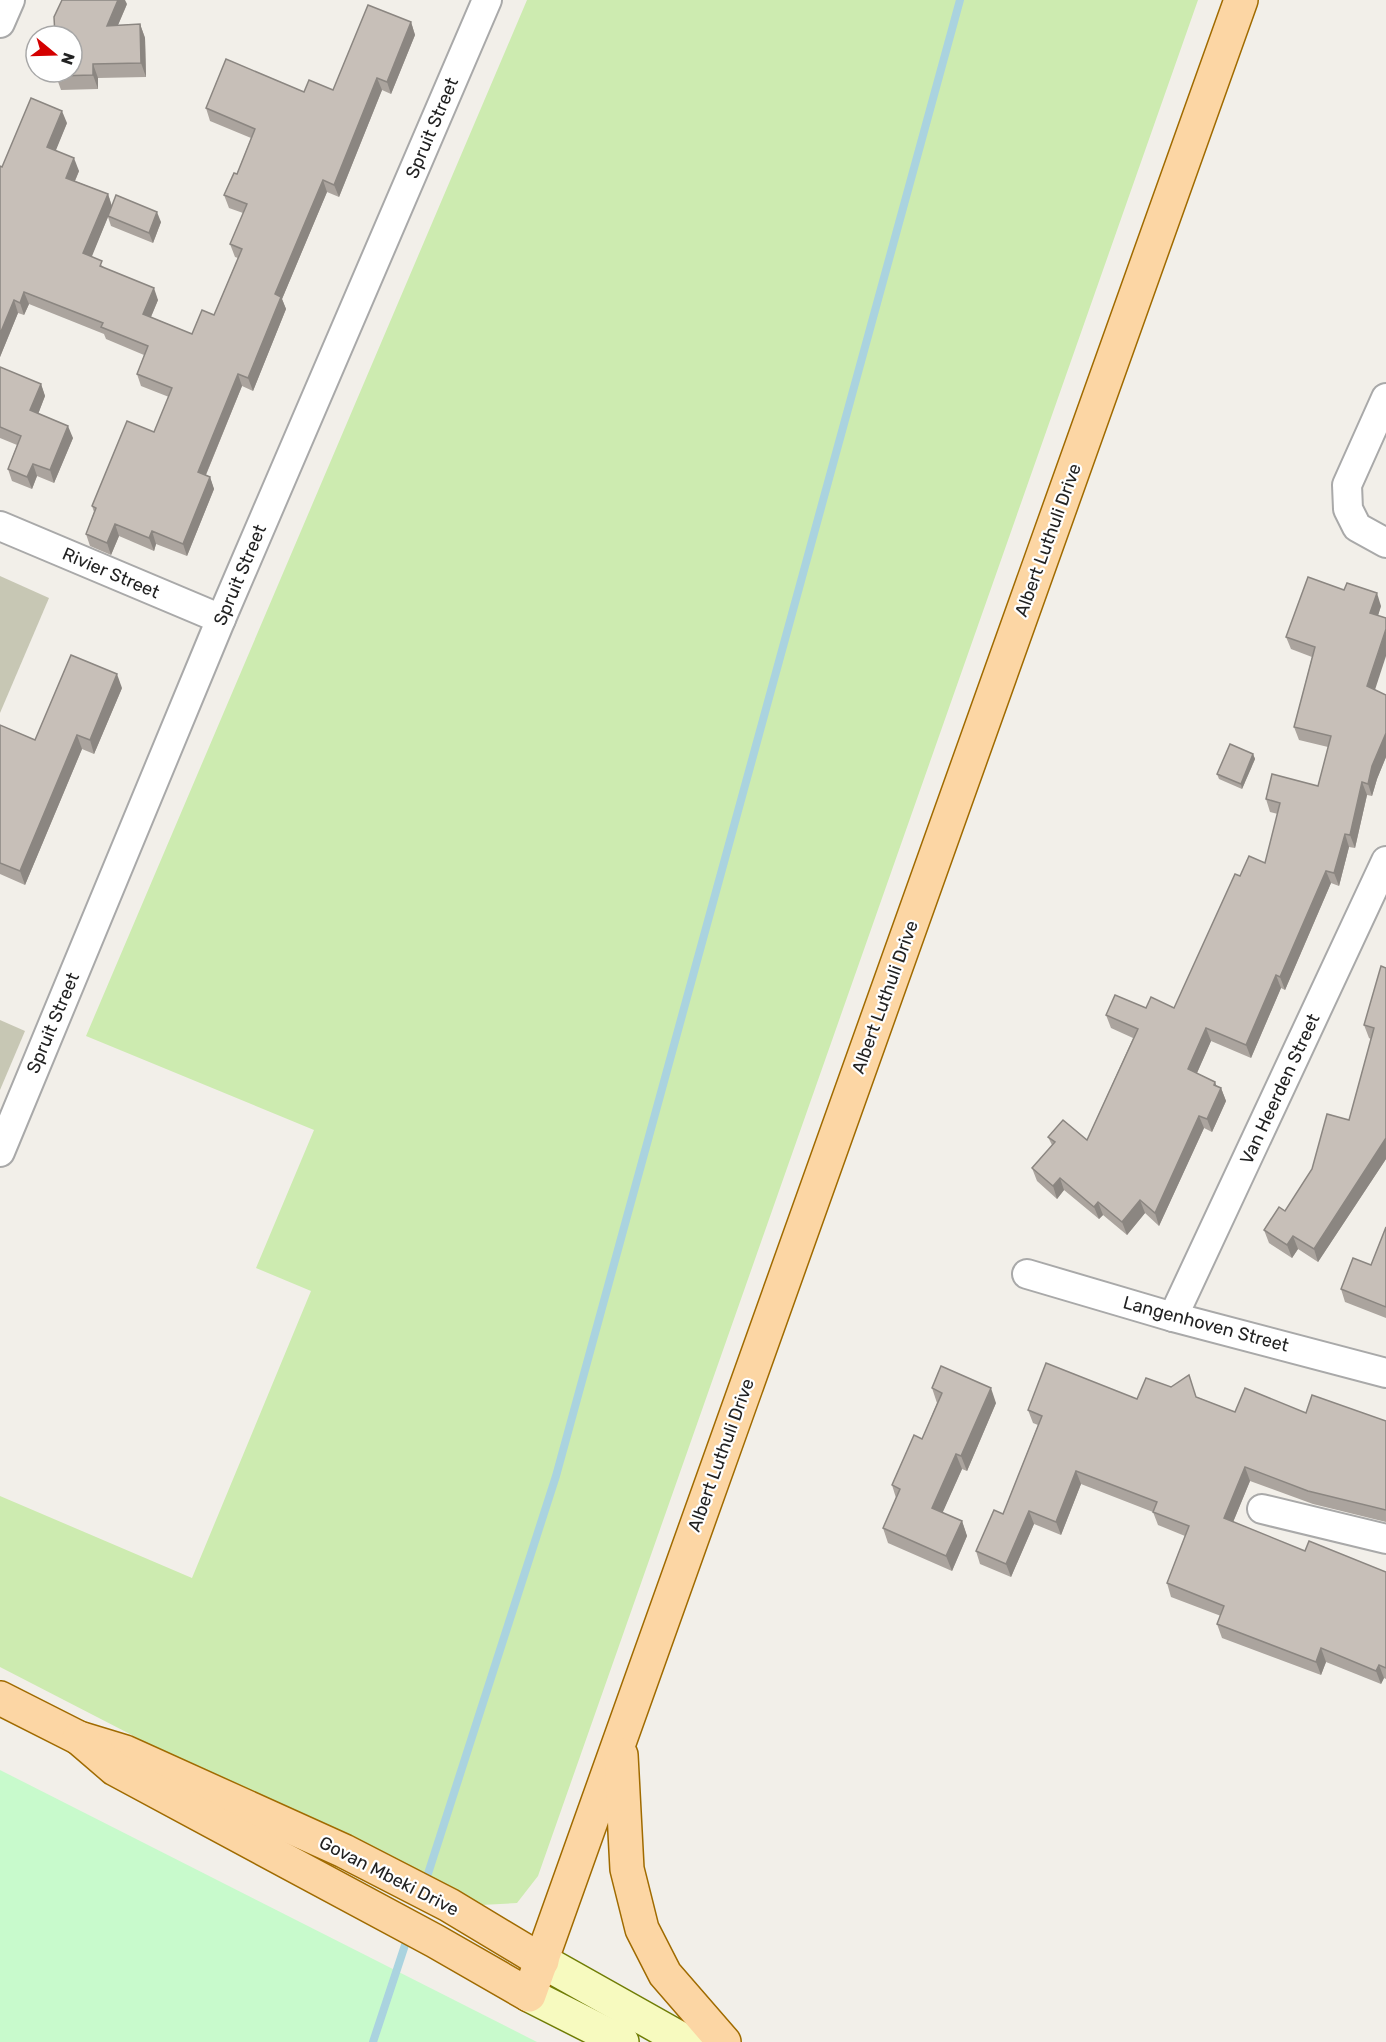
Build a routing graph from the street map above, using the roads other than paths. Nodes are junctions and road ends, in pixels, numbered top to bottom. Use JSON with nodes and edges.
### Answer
{"nodes":[{"id":1,"x":10,"y":0,"type":"edge"},
{"id":2,"x":487,"y":0,"type":"edge"},
{"id":3,"x":1241,"y":0,"type":"edge"},
{"id":4,"x":0,"y":23,"type":"edge"},
{"id":5,"x":1386,"y":398,"type":"edge"},
{"id":6,"x":0,"y":526,"type":"edge"},
{"id":7,"x":1386,"y":543,"type":"edge"},
{"id":8,"x":221,"y":619,"type":"junction"},
{"id":9,"x":1386,"y":861,"type":"edge"},
{"id":10,"x":0,"y":1152,"type":"edge"},
{"id":11,"x":1027,"y":1274,"type":"dead end"},
{"id":12,"x":1173,"y":1317,"type":"junction"},
{"id":13,"x":1386,"y":1372,"type":"edge"},
{"id":14,"x":1262,"y":1509,"type":"dead end"},
{"id":15,"x":1386,"y":1539,"type":"edge"},
{"id":16,"x":0,"y":1698,"type":"edge"},
{"id":17,"x":79,"y":1738,"type":"junction"},
{"id":18,"x":620,"y":1738,"type":"junction"},
{"id":19,"x":542,"y":1961,"type":"junction"},
{"id":20,"x":529,"y":1995,"type":"junction"},
{"id":21,"x":622,"y":2042,"type":"edge"},
{"id":22,"x":686,"y":2042,"type":"edge"},
{"id":23,"x":724,"y":2042,"type":"edge"}],
"edges":[{"from":1,"to":4,"type":"street"},
{"from":2,"to":8,"type":"street","name":"Spruit Street"},
{"from":3,"to":18,"type":"main road","name":"Albert Luthuli Drive"},
{"from":5,"to":7,"type":"street"},
{"from":6,"to":8,"type":"street","name":"Rivier Street"},
{"from":8,"to":10,"type":"street","name":"Spruit Street"},
{"from":9,"to":12,"type":"street","name":"Van Heerden Street"},
{"from":11,"to":12,"type":"street","name":"Langenhoven Street"},
{"from":12,"to":13,"type":"street","name":"Langenhoven Street"},
{"from":14,"to":15,"type":"street"},
{"from":16,"to":17,"type":"main road","name":"Govan Mbeki Drive"},
{"from":17,"to":19,"type":"main road","name":"Govan Mbeki Drive"},
{"from":17,"to":20,"type":"main road","name":"Govan Mbeki Drive"},
{"from":18,"to":19,"type":"main road","name":"Albert Luthuli Drive"},
{"from":18,"to":23,"type":"main road"},
{"from":19,"to":20,"type":"main road","name":"Albert Luthuli Drive"},
{"from":19,"to":22,"type":"street","name":"Govan Mbeki Drive"},
{"from":20,"to":21,"type":"street","name":"Govan Mbeki Drive"}]}
